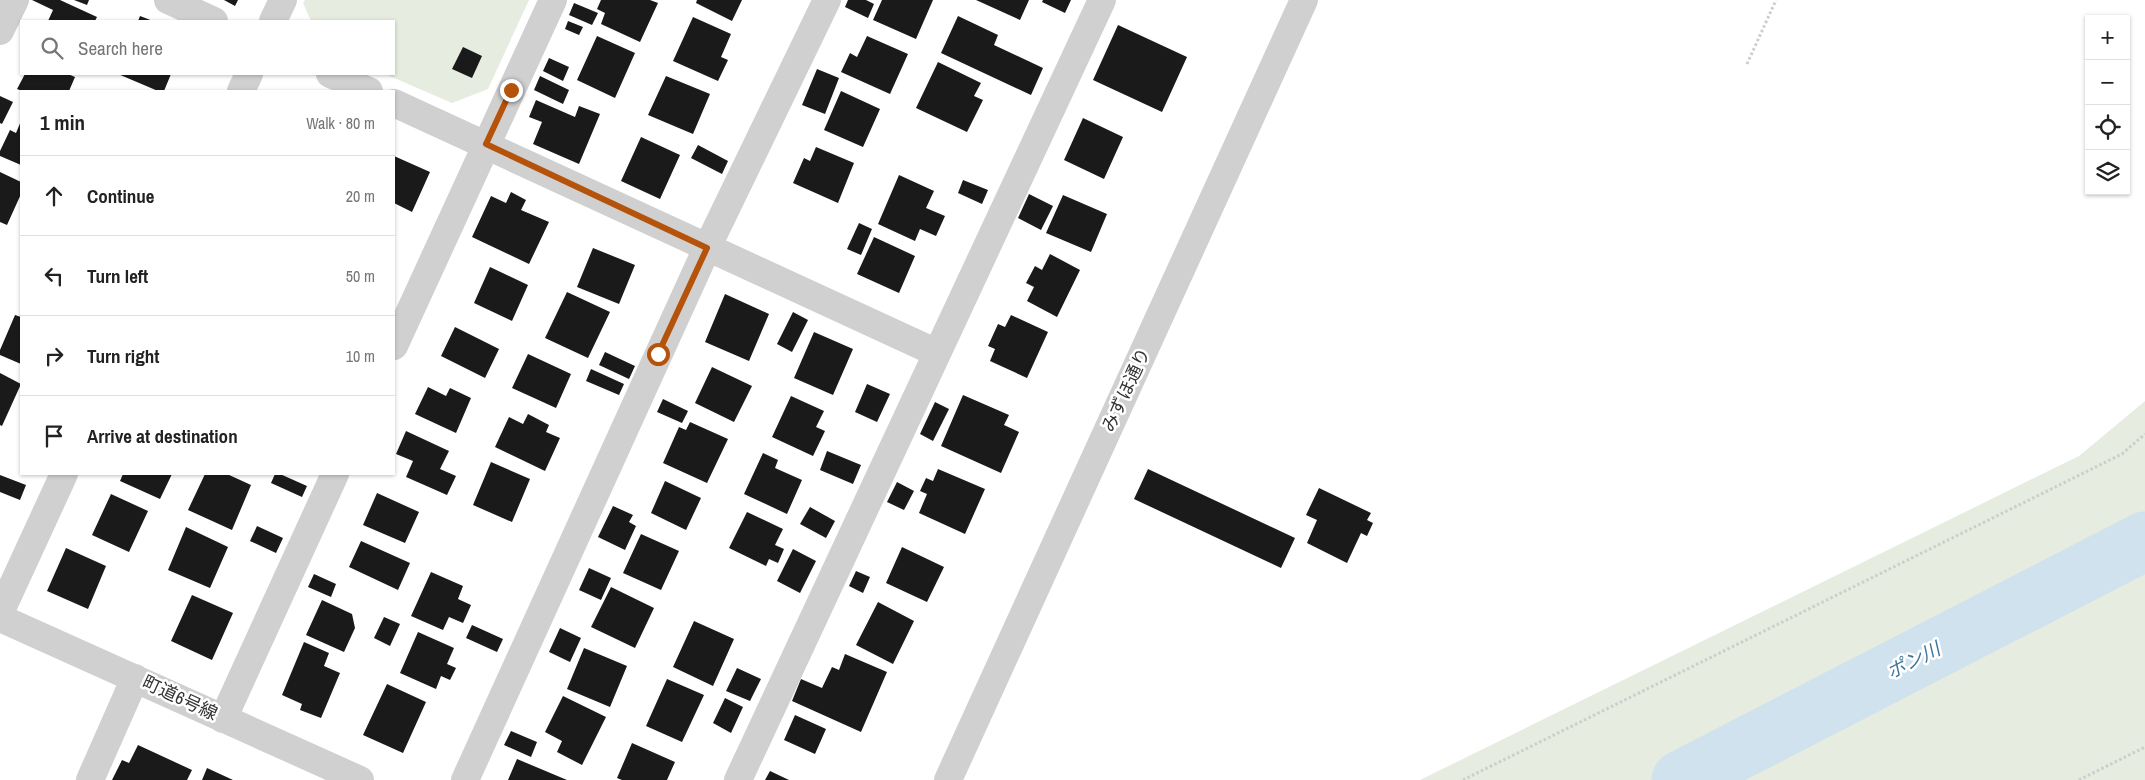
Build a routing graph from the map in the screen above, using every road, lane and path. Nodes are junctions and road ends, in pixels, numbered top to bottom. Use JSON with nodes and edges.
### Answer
{"nodes":[{"id":1,"x":14,"y":0,"type":"edge"},
{"id":2,"x":168,"y":0,"type":"edge"},
{"id":3,"x":283,"y":0,"type":"edge"},
{"id":4,"x":553,"y":0,"type":"edge"},
{"id":5,"x":827,"y":0,"type":"edge"},
{"id":6,"x":1102,"y":0,"type":"edge"},
{"id":7,"x":1304,"y":0,"type":"edge"},
{"id":8,"x":1776,"y":0,"type":"edge"},
{"id":9,"x":212,"y":20,"type":"edge"},
{"id":10,"x":273,"y":20,"type":"edge"},
{"id":11,"x":0,"y":31,"type":"edge"},
{"id":12,"x":1747,"y":64,"type":"dead end"},
{"id":13,"x":249,"y":75,"type":"edge"},
{"id":14,"x":332,"y":75,"type":"edge"},
{"id":15,"x":241,"y":90,"type":"edge"},
{"id":16,"x":367,"y":90,"type":"edge"},
{"id":17,"x":395,"y":103,"type":"edge"},
{"id":18,"x":486,"y":144,"type":"junction"},
{"id":19,"x":707,"y":248,"type":"junction"},
{"id":20,"x":395,"y":344,"type":"edge"},
{"id":21,"x":937,"y":353,"type":"junction"},
{"id":22,"x":2145,"y":434,"type":"edge"},
{"id":23,"x":64,"y":475,"type":"edge"},
{"id":24,"x":335,"y":475,"type":"edge"},
{"id":25,"x":0,"y":613,"type":"edge"},
{"id":26,"x":0,"y":618,"type":"edge"},
{"id":27,"x":135,"y":678,"type":"junction"},
{"id":28,"x":223,"y":719,"type":"junction"},
{"id":29,"x":2145,"y":747,"type":"edge"},
{"id":30,"x":90,"y":780,"type":"edge"},
{"id":31,"x":360,"y":780,"type":"edge"},
{"id":32,"x":465,"y":780,"type":"edge"},
{"id":33,"x":738,"y":780,"type":"edge"},
{"id":34,"x":948,"y":780,"type":"edge"},
{"id":35,"x":1463,"y":780,"type":"edge"},
{"id":36,"x":2079,"y":780,"type":"edge"}],
"edges":[{"from":1,"to":11,"type":"street"},
{"from":2,"to":9,"type":"street"},
{"from":3,"to":10,"type":"street"},
{"from":4,"to":18,"type":"street"},
{"from":5,"to":19,"type":"street"},
{"from":6,"to":21,"type":"street"},
{"from":7,"to":34,"type":"street","name":"みずほ通り"},
{"from":8,"to":12,"type":"path"},
{"from":13,"to":15,"type":"street"},
{"from":14,"to":16,"type":"street"},
{"from":17,"to":18,"type":"street"},
{"from":18,"to":19,"type":"street"},
{"from":18,"to":20,"type":"street"},
{"from":19,"to":21,"type":"street"},
{"from":19,"to":32,"type":"street"},
{"from":21,"to":33,"type":"street"},
{"from":22,"to":35,"type":"path"},
{"from":23,"to":25,"type":"street"},
{"from":24,"to":28,"type":"street"},
{"from":26,"to":27,"type":"street","name":"町道6号線"},
{"from":27,"to":28,"type":"street","name":"町道6号線"},
{"from":27,"to":30,"type":"street"},
{"from":28,"to":31,"type":"street","name":"町道6号線"},
{"from":29,"to":36,"type":"path"}]}
